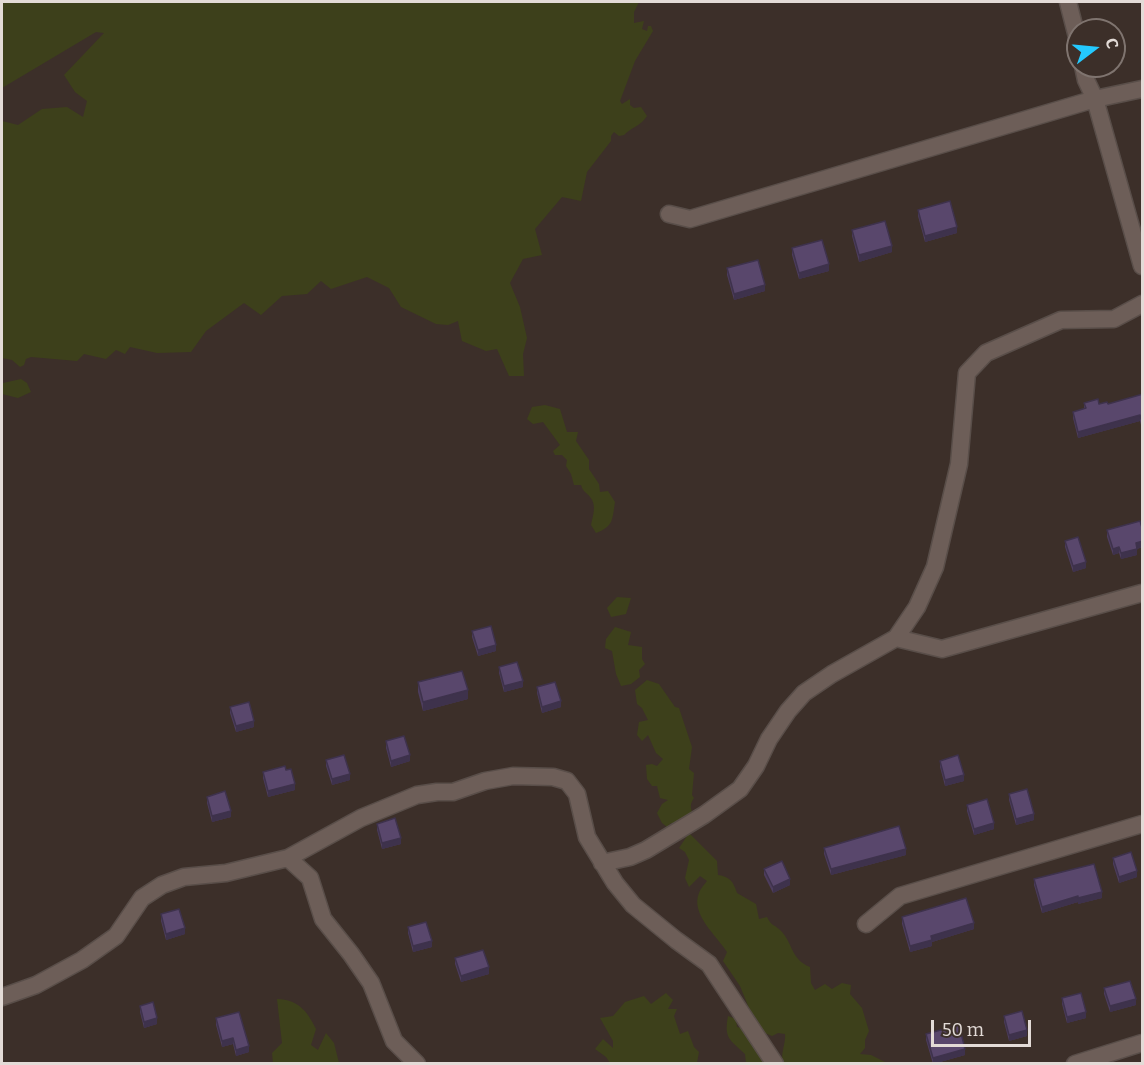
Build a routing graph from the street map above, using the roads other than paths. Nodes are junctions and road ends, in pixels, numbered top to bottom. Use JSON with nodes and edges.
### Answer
{"nodes":[{"id":1,"x":1068,"y":2,"type":"edge"},
{"id":2,"x":1072,"y":18,"type":"edge"},
{"id":3,"x":1086,"y":78,"type":"edge"},
{"id":4,"x":1143,"y":88,"type":"edge"},
{"id":5,"x":1095,"y":99,"type":"junction"},
{"id":6,"x":669,"y":214,"type":"dead end"},
{"id":7,"x":1143,"y":266,"type":"edge"},
{"id":8,"x":1143,"y":304,"type":"edge"},
{"id":9,"x":1143,"y":592,"type":"edge"},
{"id":10,"x":896,"y":638,"type":"junction"},
{"id":11,"x":1143,"y":824,"type":"edge"},
{"id":12,"x":288,"y":858,"type":"junction"},
{"id":13,"x":602,"y":863,"type":"junction"},
{"id":14,"x":866,"y":924,"type":"dead end"},
{"id":15,"x":2,"y":997,"type":"edge"},
{"id":16,"x":1143,"y":1043,"type":"edge"},
{"id":17,"x":417,"y":1064,"type":"edge"},
{"id":18,"x":775,"y":1064,"type":"edge"},
{"id":19,"x":1075,"y":1064,"type":"edge"}],
"edges":[{"from":1,"to":2,"type":"street"},
{"from":3,"to":5,"type":"street"},
{"from":4,"to":5,"type":"street"},
{"from":5,"to":6,"type":"street"},
{"from":5,"to":7,"type":"street"},
{"from":8,"to":10,"type":"street"},
{"from":9,"to":10,"type":"street"},
{"from":10,"to":13,"type":"street"},
{"from":11,"to":14,"type":"street"},
{"from":12,"to":13,"type":"street"},
{"from":12,"to":15,"type":"street"},
{"from":12,"to":17,"type":"street"},
{"from":13,"to":18,"type":"street"},
{"from":16,"to":19,"type":"street"}]}
